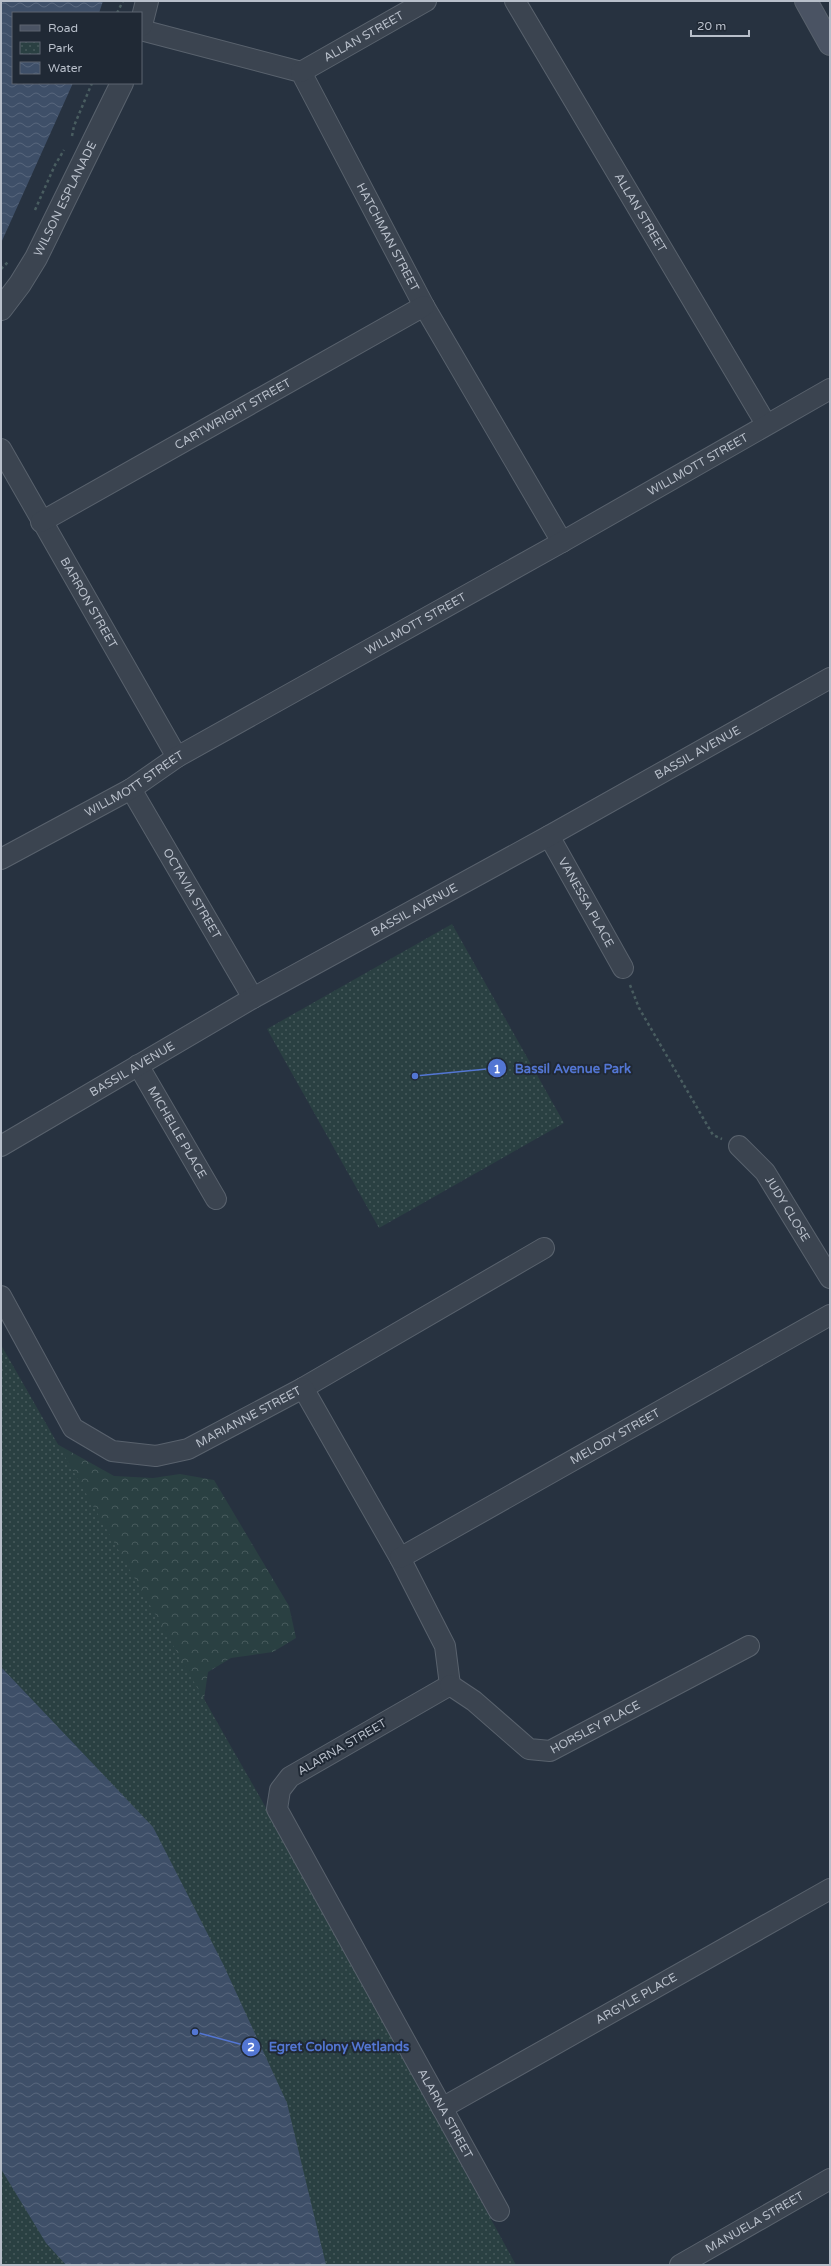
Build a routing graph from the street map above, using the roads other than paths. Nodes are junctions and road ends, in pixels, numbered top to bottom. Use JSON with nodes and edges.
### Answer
{"nodes":[{"id":1,"x":147,"y":1,"type":"edge"},
{"id":2,"x":426,"y":1,"type":"edge"},
{"id":3,"x":515,"y":1,"type":"edge"},
{"id":4,"x":806,"y":1,"type":"edge"},
{"id":5,"x":142,"y":21,"type":"edge"},
{"id":6,"x":142,"y":30,"type":"edge"},
{"id":7,"x":830,"y":44,"type":"edge"},
{"id":8,"x":301,"y":72,"type":"junction"},
{"id":9,"x":122,"y":84,"type":"edge"},
{"id":10,"x":424,"y":306,"type":"junction"},
{"id":11,"x":1,"y":309,"type":"edge"},
{"id":12,"x":830,"y":389,"type":"edge"},
{"id":13,"x":766,"y":424,"type":"junction"},
{"id":14,"x":1,"y":449,"type":"edge"},
{"id":15,"x":41,"y":522,"type":"junction"},
{"id":16,"x":562,"y":542,"type":"junction"},
{"id":17,"x":830,"y":678,"type":"edge"},
{"id":18,"x":177,"y":757,"type":"junction"},
{"id":19,"x":131,"y":789,"type":"junction"},
{"id":20,"x":549,"y":836,"type":"junction"},
{"id":21,"x":1,"y":859,"type":"edge"},
{"id":22,"x":623,"y":968,"type":"road end"},
{"id":23,"x":253,"y":998,"type":"junction"},
{"id":24,"x":138,"y":1065,"type":"junction"},
{"id":25,"x":1,"y":1146,"type":"edge"},
{"id":26,"x":739,"y":1146,"type":"road end"},
{"id":27,"x":216,"y":1199,"type":"dead end"},
{"id":28,"x":544,"y":1248,"type":"dead end"},
{"id":29,"x":830,"y":1278,"type":"edge"},
{"id":30,"x":1,"y":1296,"type":"edge"},
{"id":31,"x":830,"y":1315,"type":"edge"},
{"id":32,"x":303,"y":1388,"type":"junction"},
{"id":33,"x":400,"y":1558,"type":"junction"},
{"id":34,"x":748,"y":1646,"type":"dead end"},
{"id":35,"x":450,"y":1685,"type":"junction"},
{"id":36,"x":830,"y":1889,"type":"edge"},
{"id":37,"x":442,"y":2108,"type":"junction"},
{"id":38,"x":830,"y":2179,"type":"edge"},
{"id":39,"x":499,"y":2211,"type":"dead end"},
{"id":40,"x":680,"y":2265,"type":"edge"}],
"edges":[{"from":1,"to":5,"type":"street"},
{"from":2,"to":8,"type":"street","name":"ALLAN STREET"},
{"from":3,"to":13,"type":"street","name":"ALLAN STREET"},
{"from":4,"to":7,"type":"main road"},
{"from":6,"to":8,"type":"street"},
{"from":8,"to":10,"type":"street","name":"HATCHMAN STREET"},
{"from":9,"to":11,"type":"street","name":"WILSON ESPLANADE"},
{"from":10,"to":15,"type":"street","name":"CARTWRIGHT STREET"},
{"from":10,"to":16,"type":"street","name":"HATCHMAN STREET"},
{"from":12,"to":13,"type":"street","name":"WILLMOTT STREET"},
{"from":13,"to":16,"type":"street","name":"WILLMOTT STREET"},
{"from":14,"to":15,"type":"street","name":"BARRON STREET"},
{"from":15,"to":18,"type":"street","name":"BARRON STREET"},
{"from":16,"to":18,"type":"street","name":"WILLMOTT STREET"},
{"from":17,"to":20,"type":"street","name":"BASSIL AVENUE"},
{"from":18,"to":19,"type":"street","name":"WILLMOTT STREET"},
{"from":19,"to":21,"type":"street","name":"WILLMOTT STREET"},
{"from":19,"to":23,"type":"street","name":"OCTAVIA STREET"},
{"from":20,"to":22,"type":"street","name":"VANESSA PLACE"},
{"from":20,"to":23,"type":"street","name":"BASSIL AVENUE"},
{"from":23,"to":24,"type":"street","name":"BASSIL AVENUE"},
{"from":24,"to":25,"type":"street","name":"BASSIL AVENUE"},
{"from":24,"to":27,"type":"street","name":"MICHELLE PLACE"},
{"from":26,"to":29,"type":"street","name":"JUDY CLOSE"},
{"from":28,"to":32,"type":"street","name":"MARIANNE STREET"},
{"from":30,"to":32,"type":"street","name":"MARIANNE STREET"},
{"from":31,"to":33,"type":"street","name":"MELODY STREET"},
{"from":32,"to":33,"type":"street"},
{"from":33,"to":35,"type":"street"},
{"from":34,"to":35,"type":"street","name":"HORSLEY PLACE"},
{"from":35,"to":37,"type":"street","name":"ALARNA STREET"},
{"from":36,"to":37,"type":"street","name":"ARGYLE PLACE"},
{"from":37,"to":39,"type":"street","name":"ALARNA STREET"},
{"from":38,"to":40,"type":"street","name":"MANUELA STREET"}]}
